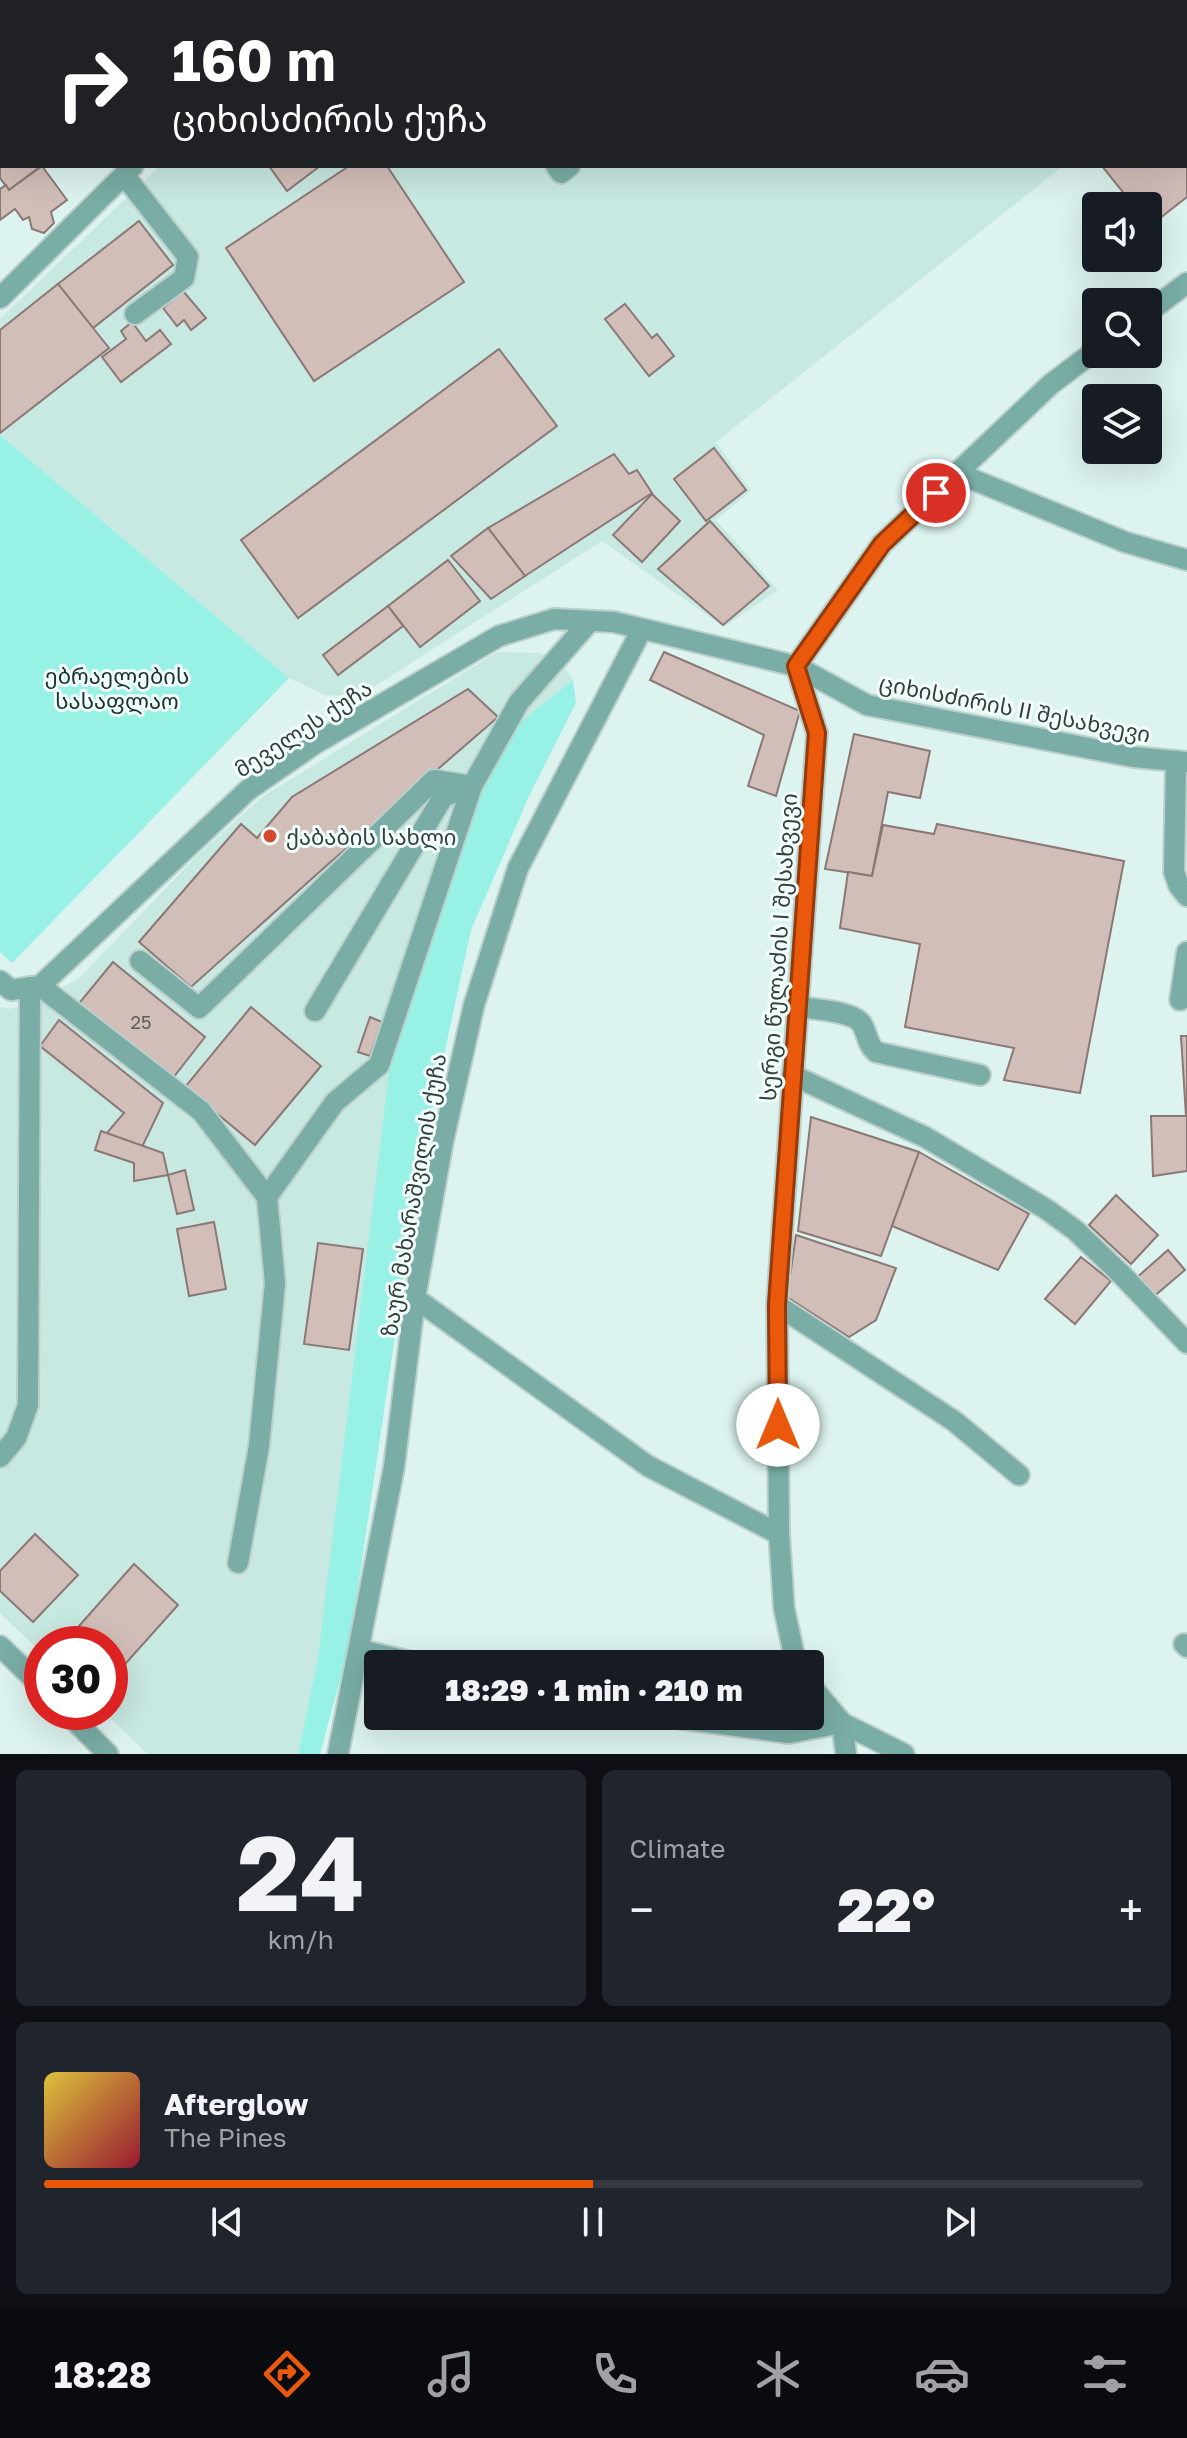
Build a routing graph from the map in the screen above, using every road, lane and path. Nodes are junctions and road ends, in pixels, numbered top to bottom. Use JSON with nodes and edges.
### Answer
{"nodes":[{"id":1,"x":129,"y":170,"type":"edge"},
{"id":2,"x":1187,"y":283,"type":"edge"},
{"id":3,"x":0,"y":298,"type":"edge"},
{"id":4,"x":1162,"y":302,"type":"edge"},
{"id":5,"x":135,"y":314,"type":"dead end"},
{"id":6,"x":1082,"y":361,"type":"edge"},
{"id":7,"x":957,"y":473,"type":"junction"},
{"id":8,"x":1187,"y":560,"type":"edge"},
{"id":9,"x":590,"y":621,"type":"junction"},
{"id":10,"x":642,"y":629,"type":"junction"},
{"id":11,"x":796,"y":666,"type":"junction"},
{"id":12,"x":1182,"y":762,"type":"edge"},
{"id":13,"x":472,"y":786,"type":"junction"},
{"id":14,"x":1187,"y":896,"type":"edge"},
{"id":15,"x":1187,"y":952,"type":"edge"},
{"id":16,"x":140,"y":961,"type":"dead end"},
{"id":17,"x":16,"y":989,"type":"edge"},
{"id":18,"x":1180,"y":1000,"type":"dead end"},
{"id":19,"x":798,"y":1007,"type":"junction"},
{"id":20,"x":315,"y":1011,"type":"dead end"},
{"id":21,"x":792,"y":1075,"type":"junction"},
{"id":22,"x":980,"y":1075,"type":"dead end"},
{"id":23,"x":267,"y":1197,"type":"junction"},
{"id":24,"x":415,"y":1298,"type":"junction"},
{"id":25,"x":777,"y":1305,"type":"junction"},
{"id":26,"x":1187,"y":1343,"type":"edge"},
{"id":27,"x":0,"y":1457,"type":"edge"},
{"id":28,"x":1019,"y":1475,"type":"dead end"},
{"id":29,"x":779,"y":1534,"type":"junction"},
{"id":30,"x":238,"y":1563,"type":"dead end"},
{"id":31,"x":0,"y":1646,"type":"edge"},
{"id":32,"x":360,"y":1650,"type":"junction"},
{"id":33,"x":793,"y":1650,"type":"edge"},
{"id":34,"x":364,"y":1651,"type":"edge"},
{"id":35,"x":24,"y":1669,"type":"edge"},
{"id":36,"x":824,"y":1702,"type":"edge"},
{"id":37,"x":842,"y":1723,"type":"junction"},
{"id":38,"x":824,"y":1726,"type":"edge"},
{"id":39,"x":84,"y":1730,"type":"edge"},
{"id":40,"x":766,"y":1730,"type":"edge"},
{"id":41,"x":805,"y":1730,"type":"edge"},
{"id":42,"x":108,"y":1754,"type":"edge"},
{"id":43,"x":338,"y":1754,"type":"edge"},
{"id":44,"x":846,"y":1754,"type":"edge"},
{"id":45,"x":904,"y":1754,"type":"edge"}],
"edges":[{"from":1,"to":3,"type":"street"},
{"from":1,"to":5,"type":"street"},
{"from":2,"to":4,"type":"street"},
{"from":6,"to":7,"type":"street"},
{"from":7,"to":8,"type":"street"},
{"from":7,"to":11,"type":"street"},
{"from":9,"to":10,"type":"street","name":"მეველეს ქუჩა"},
{"from":9,"to":13,"type":"street"},
{"from":9,"to":17,"type":"street","name":"მეველეს ქუჩა"},
{"from":10,"to":11,"type":"street","name":"ციხისძირის II შესახვევი"},
{"from":10,"to":24,"type":"street","name":"ზაურ მახარაშვილის ქუჩა"},
{"from":11,"to":12,"type":"street","name":"ციხისძირის II შესახვევი"},
{"from":11,"to":19,"type":"street","name":"სერგი წულაძის I შესახვევი"},
{"from":12,"to":14,"type":"street"},
{"from":13,"to":16,"type":"street"},
{"from":13,"to":20,"type":"street"},
{"from":13,"to":23,"type":"street"},
{"from":15,"to":18,"type":"street"},
{"from":17,"to":23,"type":"street"},
{"from":17,"to":27,"type":"street"},
{"from":19,"to":21,"type":"street","name":"სერგი წულაძის I შესახვევი"},
{"from":19,"to":22,"type":"street"},
{"from":21,"to":25,"type":"street","name":"სერგი წულაძის I შესახვევი"},
{"from":21,"to":26,"type":"street"},
{"from":23,"to":30,"type":"street"},
{"from":24,"to":29,"type":"street"},
{"from":24,"to":32,"type":"street","name":"ზაურ მახარაშვილის ქუჩა"},
{"from":25,"to":28,"type":"street"},
{"from":25,"to":29,"type":"street","name":"სერგი წულაძის I შესახვევი"},
{"from":29,"to":33,"type":"street","name":"სერგი წულაძის I შესახვევი"},
{"from":31,"to":35,"type":"street"},
{"from":32,"to":34,"type":"street"},
{"from":32,"to":43,"type":"street","name":"ზაურ მახარაშვილის ქუჩა"},
{"from":36,"to":37,"type":"street"},
{"from":37,"to":38,"type":"street"},
{"from":37,"to":44,"type":"street"},
{"from":37,"to":45,"type":"street"},
{"from":39,"to":42,"type":"street"},
{"from":40,"to":41,"type":"street"}]}
